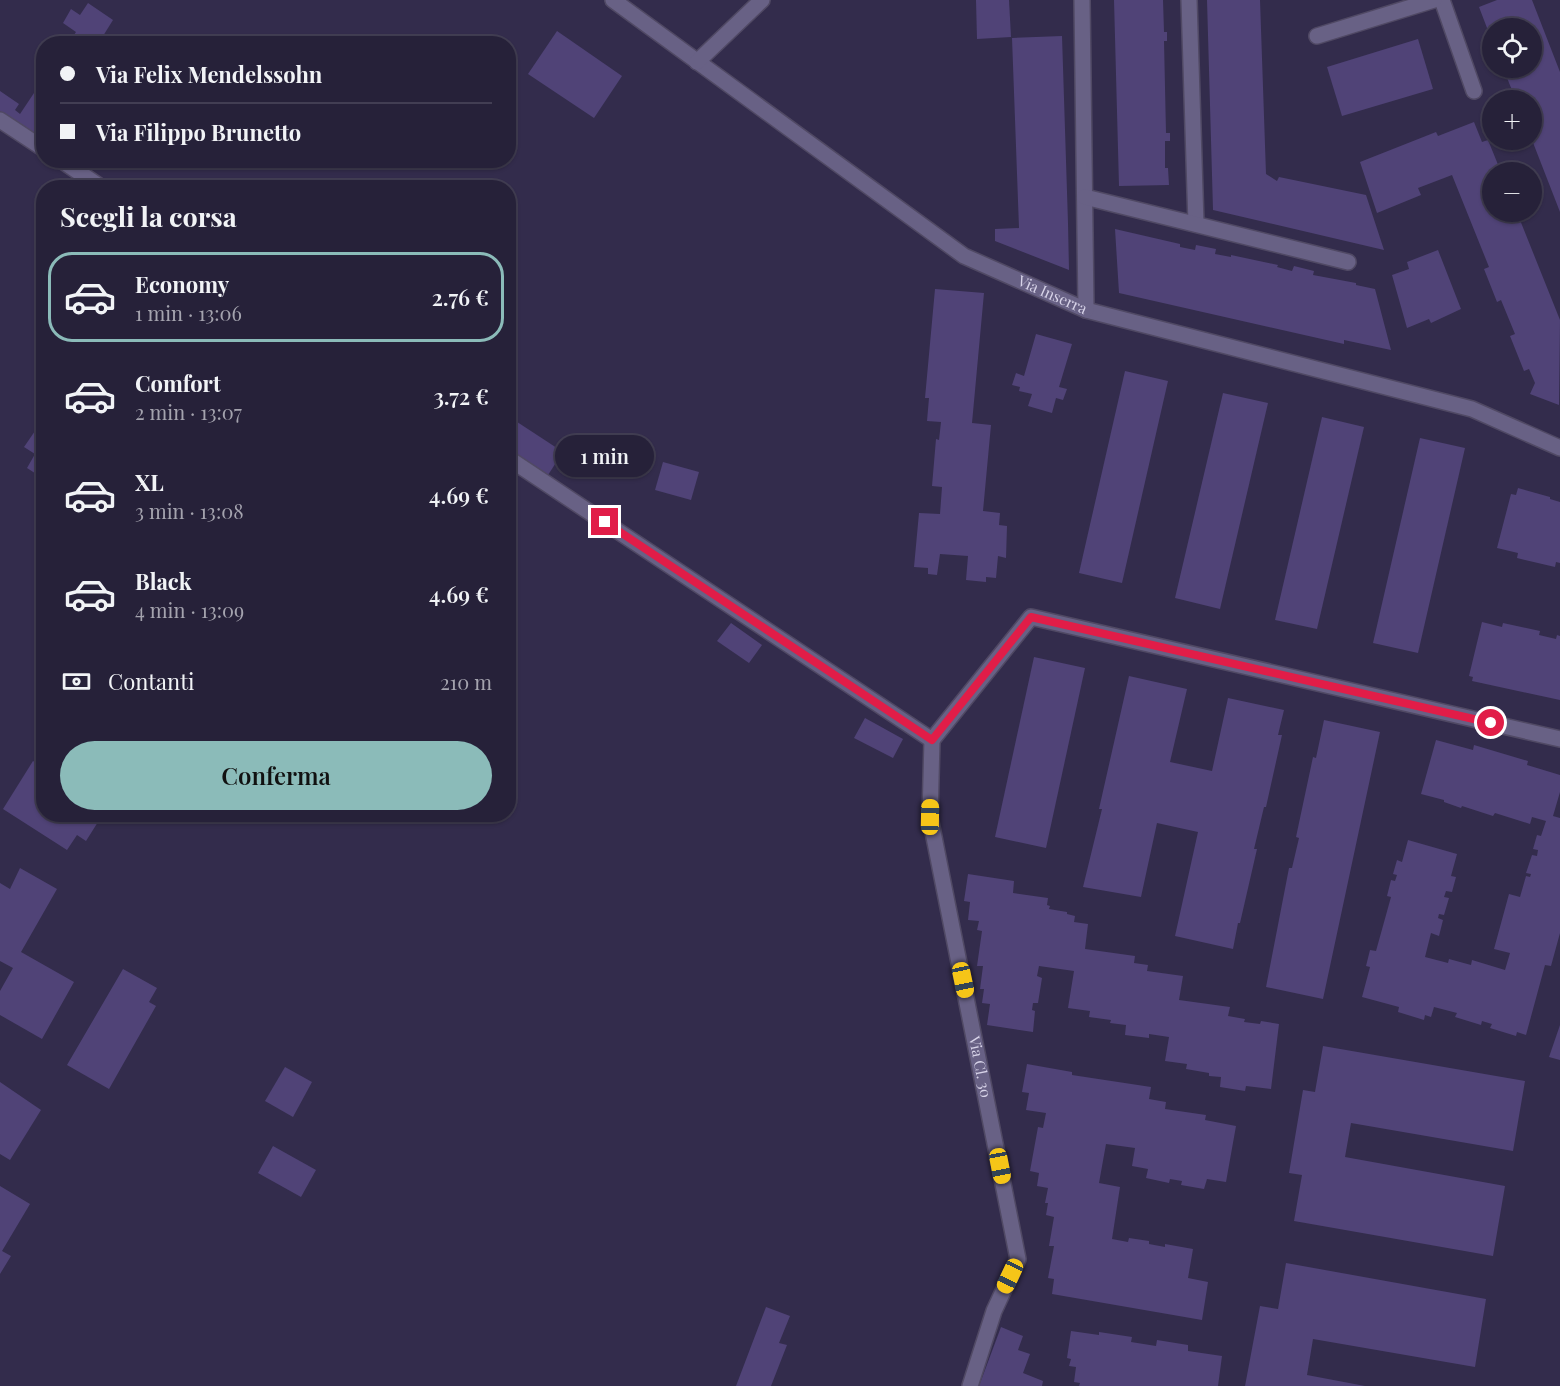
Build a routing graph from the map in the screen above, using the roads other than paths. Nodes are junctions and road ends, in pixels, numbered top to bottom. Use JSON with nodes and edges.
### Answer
{"nodes":[{"id":1,"x":613,"y":0,"type":"edge"},
{"id":2,"x":762,"y":0,"type":"edge"},
{"id":3,"x":1082,"y":0,"type":"edge"},
{"id":4,"x":1189,"y":0,"type":"edge"},
{"id":5,"x":1434,"y":0,"type":"edge"},
{"id":6,"x":1442,"y":0,"type":"edge"},
{"id":7,"x":1317,"y":36,"type":"dead end"},
{"id":8,"x":697,"y":63,"type":"junction"},
{"id":9,"x":1474,"y":91,"type":"dead end"},
{"id":10,"x":0,"y":120,"type":"edge"},
{"id":11,"x":36,"y":144,"type":"edge"},
{"id":12,"x":73,"y":168,"type":"edge"},
{"id":13,"x":90,"y":180,"type":"edge"},
{"id":14,"x":1085,"y":197,"type":"junction"},
{"id":15,"x":1196,"y":224,"type":"junction"},
{"id":16,"x":1348,"y":262,"type":"dead end"},
{"id":17,"x":1086,"y":310,"type":"junction"},
{"id":18,"x":1560,"y":448,"type":"edge"},
{"id":19,"x":516,"y":463,"type":"edge"},
{"id":20,"x":1560,"y":739,"type":"edge"},
{"id":21,"x":932,"y":740,"type":"junction"},
{"id":22,"x":970,"y":1386,"type":"edge"}],
"edges":[{"from":1,"to":8,"type":"street","name":"Via Inserra"},
{"from":2,"to":8,"type":"street"},
{"from":3,"to":14,"type":"street"},
{"from":4,"to":15,"type":"street"},
{"from":5,"to":7,"type":"street"},
{"from":6,"to":9,"type":"street"},
{"from":8,"to":17,"type":"street","name":"Via Inserra"},
{"from":10,"to":11,"type":"street"},
{"from":12,"to":13,"type":"street"},
{"from":14,"to":15,"type":"street"},
{"from":14,"to":17,"type":"street"},
{"from":15,"to":16,"type":"street"},
{"from":17,"to":18,"type":"street","name":"Via Inserra"},
{"from":19,"to":21,"type":"street"},
{"from":20,"to":21,"type":"street"},
{"from":21,"to":22,"type":"street","name":"Via Cl. 30"}]}
